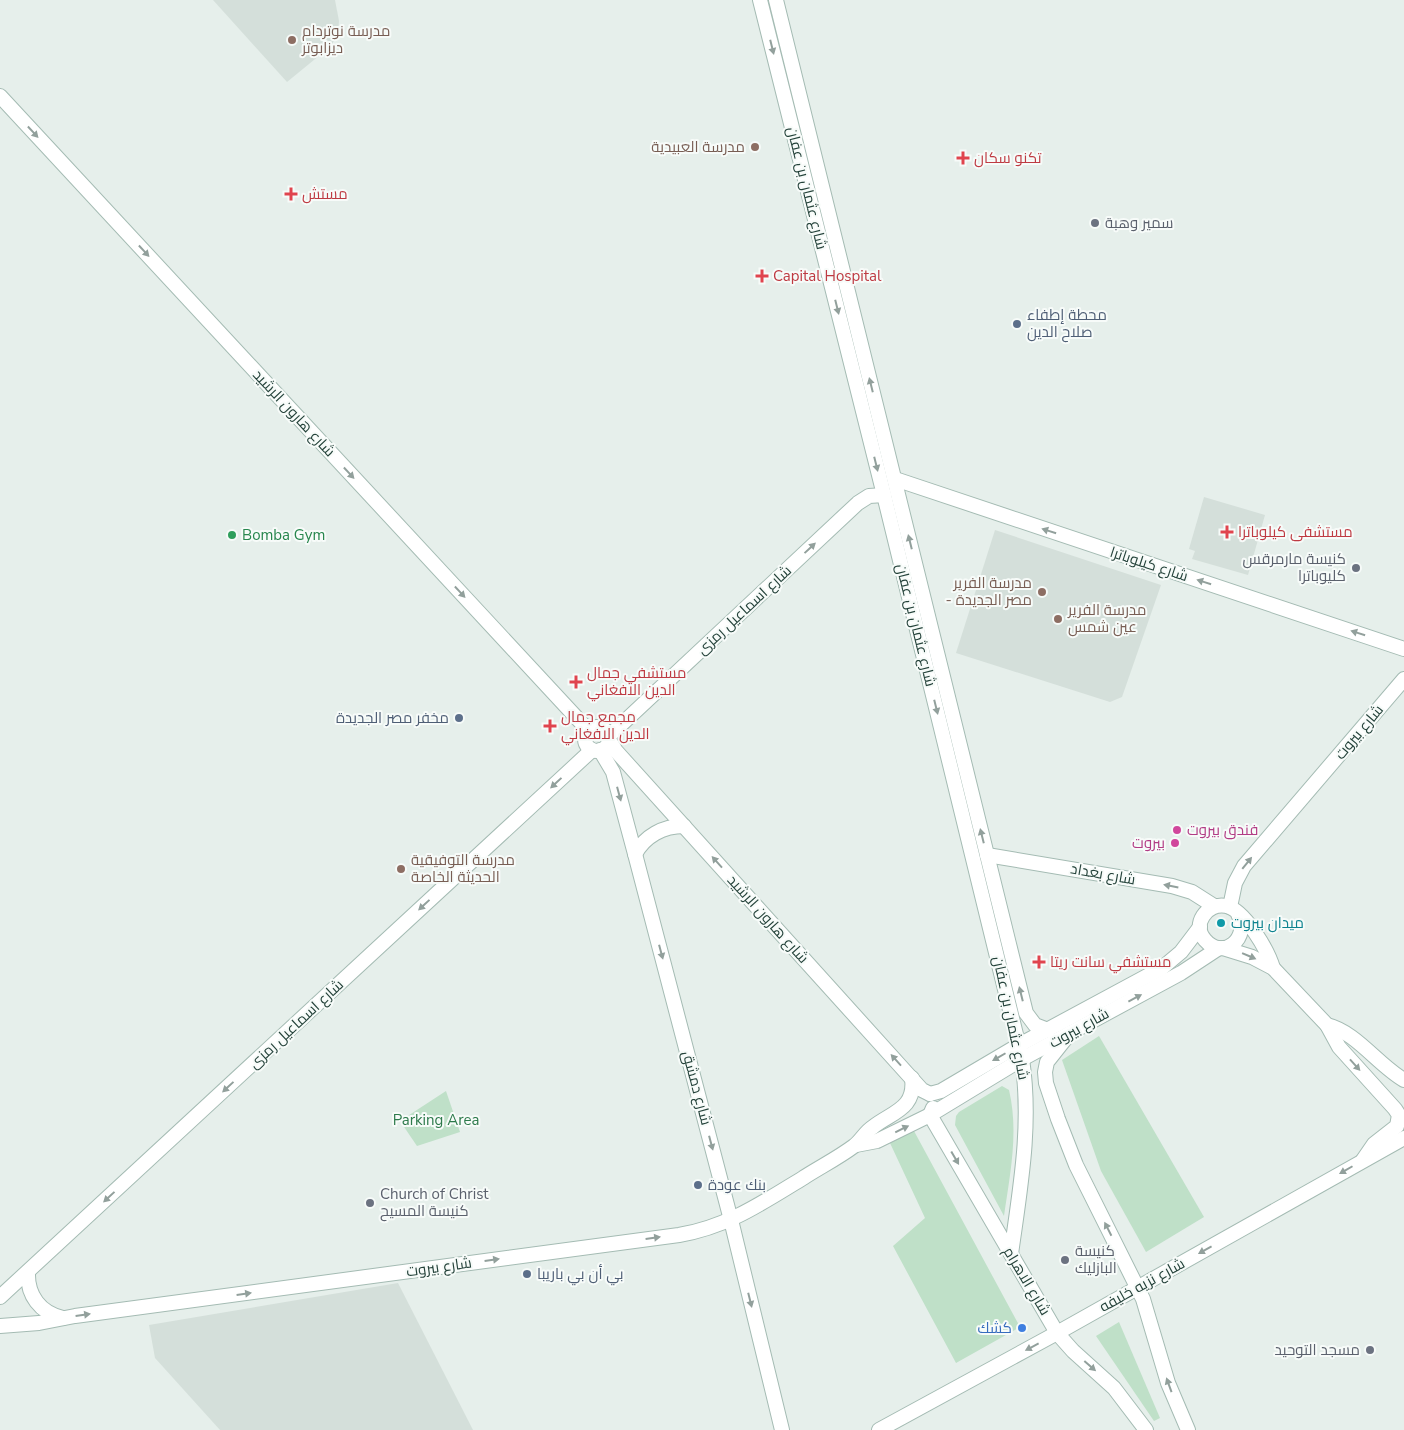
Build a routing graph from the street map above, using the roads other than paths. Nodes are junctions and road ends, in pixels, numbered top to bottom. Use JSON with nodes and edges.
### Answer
{"nodes":[{"id":1,"x":760,"y":0,"type":"edge"},
{"id":2,"x":776,"y":0,"type":"edge"},
{"id":3,"x":0,"y":96,"type":"edge"},
{"id":4,"x":894,"y":479,"type":"junction"},
{"id":5,"x":884,"y":495,"type":"junction"},
{"id":6,"x":1404,"y":649,"type":"edge"},
{"id":7,"x":1404,"y":679,"type":"edge"},
{"id":8,"x":588,"y":730,"type":"junction"},
{"id":9,"x":602,"y":744,"type":"junction"},
{"id":10,"x":684,"y":826,"type":"junction"},
{"id":11,"x":635,"y":854,"type":"junction"},
{"id":12,"x":987,"y":855,"type":"junction"},
{"id":13,"x":1214,"y":906,"type":"junction"},
{"id":14,"x":1234,"y":911,"type":"junction"},
{"id":15,"x":1200,"y":927,"type":"junction"},
{"id":16,"x":1221,"y":948,"type":"junction"},
{"id":17,"x":1273,"y":968,"type":"junction"},
{"id":18,"x":1327,"y":1025,"type":"junction"},
{"id":19,"x":1048,"y":1030,"type":"junction"},
{"id":20,"x":1070,"y":1033,"type":"junction"},
{"id":21,"x":1021,"y":1052,"type":"junction"},
{"id":22,"x":912,"y":1078,"type":"junction"},
{"id":23,"x":1404,"y":1080,"type":"edge"},
{"id":24,"x":930,"y":1094,"type":"junction"},
{"id":25,"x":930,"y":1115,"type":"junction"},
{"id":26,"x":1404,"y":1138,"type":"edge"},
{"id":27,"x":856,"y":1145,"type":"junction"},
{"id":28,"x":1363,"y":1161,"type":"junction"},
{"id":29,"x":731,"y":1220,"type":"junction"},
{"id":30,"x":1011,"y":1254,"type":"junction"},
{"id":31,"x":28,"y":1272,"type":"junction"},
{"id":32,"x":1138,"y":1288,"type":"junction"},
{"id":33,"x":0,"y":1297,"type":"edge"},
{"id":34,"x":63,"y":1318,"type":"junction"},
{"id":35,"x":0,"y":1326,"type":"edge"},
{"id":36,"x":1057,"y":1333,"type":"junction"},
{"id":37,"x":782,"y":1430,"type":"edge"},
{"id":38,"x":880,"y":1430,"type":"edge"},
{"id":39,"x":1146,"y":1430,"type":"edge"},
{"id":40,"x":1188,"y":1430,"type":"edge"}],
"edges":[{"from":1,"to":5,"type":"street","name":"شارع عثمان بن عفان","one_way":true},
{"from":4,"to":2,"type":"street","name":"شارع عثمان بن عفان","one_way":true},
{"from":3,"to":8,"type":"street","name":"شارع هارون الرشيد","one_way":true},
{"from":6,"to":4,"type":"street","name":"شارع كيلوباترا","one_way":true},
{"from":12,"to":4,"type":"street","name":"شارع عثمان بن عفان","one_way":true},
{"from":9,"to":5,"type":"street","name":"شارع اسماعيل رمزى","one_way":true},
{"from":5,"to":21,"type":"street","name":"شارع عثمان بن عفان","one_way":true},
{"from":14,"to":7,"type":"street","name":"شارع بيروت","one_way":true},
{"from":8,"to":9,"type":"street"},
{"from":8,"to":9,"type":"street"},
{"from":9,"to":10,"type":"street","name":"شارع هارون الرشيد"},
{"from":9,"to":11,"type":"street","name":"شارع دمشق","one_way":true},
{"from":9,"to":31,"type":"street","name":"شارع اسماعيل رمزى","one_way":true},
{"from":10,"to":11,"type":"street"},
{"from":22,"to":10,"type":"street","name":"شارع هارون الرشيد","one_way":true},
{"from":11,"to":29,"type":"street","name":"شارع دمشق","one_way":true},
{"from":13,"to":12,"type":"street","name":"شارع بغداد","one_way":true},
{"from":19,"to":12,"type":"street","name":"شارع عثمان بن عفان","one_way":true},
{"from":13,"to":14,"type":"street"},
{"from":13,"to":15,"type":"street"},
{"from":14,"to":16,"type":"street"},
{"from":14,"to":17,"type":"street"},
{"from":15,"to":16,"type":"street"},
{"from":15,"to":19,"type":"street","name":"شارع بيروت"},
{"from":16,"to":17,"type":"street","one_way":true},
{"from":20,"to":16,"type":"street","name":"شارع بيروت","one_way":true},
{"from":17,"to":18,"type":"street"},
{"from":18,"to":23,"type":"street"},
{"from":18,"to":28,"type":"street","one_way":true},
{"from":19,"to":21,"type":"street","name":"شارع بيروت"},
{"from":20,"to":21,"type":"street","name":"شارع بيروت"},
{"from":32,"to":20,"type":"street","name":"شارع عثمان بن عفان","one_way":true},
{"from":21,"to":24,"type":"street","name":"شارع بيروت","one_way":true},
{"from":21,"to":25,"type":"street","name":"شارع بيروت"},
{"from":21,"to":30,"type":"street","name":"شارع عثمان بن عفان"},
{"from":22,"to":24,"type":"street","name":"شارع هارون الرشيد"},
{"from":22,"to":27,"type":"street","name":"شارع بيروت"},
{"from":24,"to":25,"type":"street"},
{"from":27,"to":25,"type":"street","name":"شارع بيروت","one_way":true},
{"from":25,"to":30,"type":"street","name":"شارع الاهرام","one_way":true},
{"from":26,"to":28,"type":"street","name":"شارع نزيه خليفه"},
{"from":27,"to":29,"type":"street","name":"شارع بيروت"},
{"from":28,"to":32,"type":"street","name":"شارع نزيه خليفه","one_way":true},
{"from":34,"to":29,"type":"street","name":"شارع بيروت","one_way":true},
{"from":29,"to":37,"type":"street","name":"شارع دمشق","one_way":true},
{"from":30,"to":36,"type":"street","name":"شارع الاهرام"},
{"from":31,"to":33,"type":"street","name":"شارع اسماعيل رمزى"},
{"from":31,"to":34,"type":"street"},
{"from":32,"to":36,"type":"street","name":"شارع نزيه خليفه"},
{"from":40,"to":32,"type":"street","one_way":true},
{"from":34,"to":35,"type":"street","name":"شارع بيروت"},
{"from":36,"to":38,"type":"street","name":"شارع نزيه خليفه","one_way":true},
{"from":36,"to":39,"type":"street","name":"شارع الاهرام","one_way":true}]}
